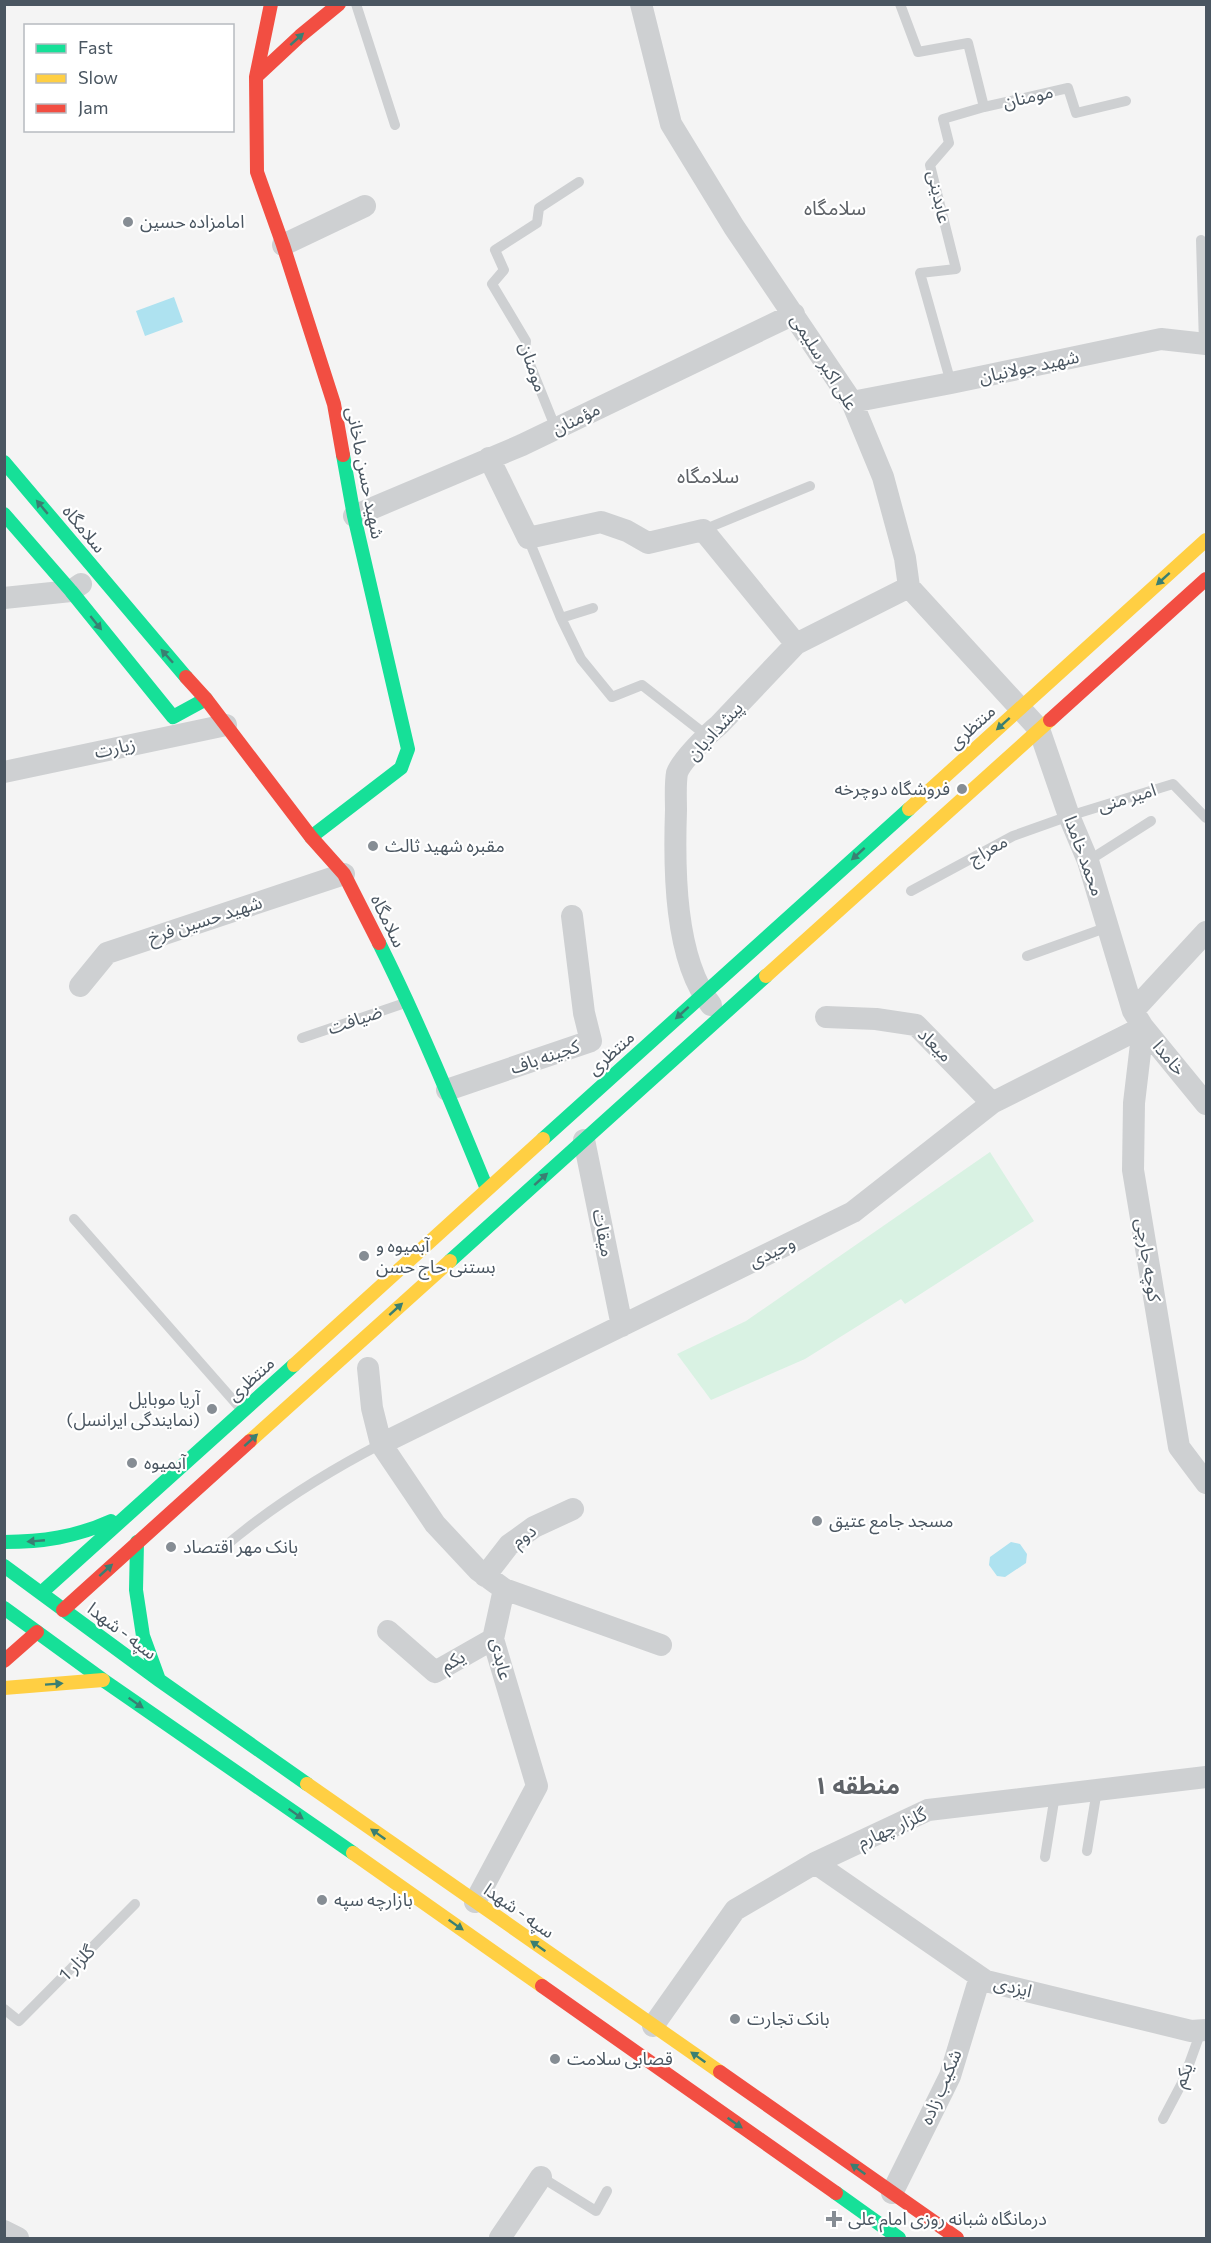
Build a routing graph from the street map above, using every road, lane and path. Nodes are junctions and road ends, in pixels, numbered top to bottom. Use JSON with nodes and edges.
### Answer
{"nodes":[{"id":1,"x":271,"y":4,"type":"edge"},
{"id":2,"x":339,"y":4,"type":"edge"},
{"id":3,"x":356,"y":4,"type":"edge"},
{"id":4,"x":641,"y":4,"type":"edge"},
{"id":5,"x":900,"y":4,"type":"edge"},
{"id":6,"x":255,"y":76,"type":"junction"},
{"id":7,"x":1126,"y":101,"type":"dead end"},
{"id":8,"x":984,"y":107,"type":"junction"},
{"id":9,"x":395,"y":125,"type":"dead end"},
{"id":10,"x":579,"y":182,"type":"dead end"},
{"id":11,"x":365,"y":206,"type":"dead end"},
{"id":12,"x":1201,"y":240,"type":"dead end"},
{"id":13,"x":283,"y":245,"type":"junction"},
{"id":14,"x":794,"y":314,"type":"junction"},
{"id":15,"x":1205,"y":344,"type":"edge"},
{"id":16,"x":951,"y":384,"type":"junction"},
{"id":17,"x":852,"y":402,"type":"junction"},
{"id":18,"x":556,"y":429,"type":"junction"},
{"id":19,"x":489,"y":458,"type":"junction"},
{"id":20,"x":4,"y":462,"type":"edge"},
{"id":21,"x":810,"y":486,"type":"dead end"},
{"id":22,"x":4,"y":514,"type":"edge"},
{"id":23,"x":354,"y":516,"type":"junction"},
{"id":24,"x":703,"y":530,"type":"junction"},
{"id":25,"x":528,"y":538,"type":"junction"},
{"id":26,"x":1206,"y":540,"type":"edge"},
{"id":27,"x":97,"y":573,"type":"junction"},
{"id":28,"x":1206,"y":579,"type":"edge"},
{"id":29,"x":909,"y":586,"type":"junction"},
{"id":30,"x":71,"y":591,"type":"junction"},
{"id":31,"x":4,"y":598,"type":"edge"},
{"id":32,"x":593,"y":608,"type":"dead end"},
{"id":33,"x":561,"y":618,"type":"junction"},
{"id":34,"x":796,"y":644,"type":"junction"},
{"id":35,"x":206,"y":699,"type":"junction"},
{"id":36,"x":1020,"y":708,"type":"junction"},
{"id":37,"x":226,"y":725,"type":"junction"},
{"id":38,"x":1039,"y":729,"type":"junction"},
{"id":39,"x":706,"y":735,"type":"junction"},
{"id":40,"x":4,"y":772,"type":"edge"},
{"id":41,"x":1069,"y":816,"type":"junction"},
{"id":42,"x":1206,"y":818,"type":"edge"},
{"id":43,"x":1151,"y":821,"type":"dead end"},
{"id":44,"x":311,"y":837,"type":"junction"},
{"id":45,"x":1088,"y":861,"type":"junction"},
{"id":46,"x":344,"y":874,"type":"junction"},
{"id":47,"x":910,"y":891,"type":"dead end"},
{"id":48,"x":572,"y":916,"type":"dead end"},
{"id":49,"x":1108,"y":927,"type":"junction"},
{"id":50,"x":1206,"y":932,"type":"edge"},
{"id":51,"x":1027,"y":956,"type":"dead end"},
{"id":52,"x":80,"y":986,"type":"dead end"},
{"id":53,"x":703,"y":995,"type":"junction"},
{"id":54,"x":408,"y":1002,"type":"junction"},
{"id":55,"x":720,"y":1017,"type":"junction"},
{"id":56,"x":826,"y":1017,"type":"dead end"},
{"id":57,"x":1138,"y":1019,"type":"junction"},
{"id":58,"x":302,"y":1038,"type":"dead end"},
{"id":59,"x":447,"y":1089,"type":"junction"},
{"id":60,"x":992,"y":1103,"type":"junction"},
{"id":61,"x":1206,"y":1104,"type":"edge"},
{"id":62,"x":584,"y":1140,"type":"junction"},
{"id":63,"x":487,"y":1189,"type":"junction"},
{"id":64,"x":74,"y":1219,"type":"dead end"},
{"id":65,"x":622,"y":1326,"type":"junction"},
{"id":66,"x":368,"y":1368,"type":"dead end"},
{"id":67,"x":243,"y":1410,"type":"junction"},
{"id":68,"x":381,"y":1444,"type":"junction"},
{"id":69,"x":1206,"y":1483,"type":"edge"},
{"id":70,"x":573,"y":1509,"type":"dead end"},
{"id":71,"x":131,"y":1511,"type":"junction"},
{"id":72,"x":4,"y":1542,"type":"edge"},
{"id":73,"x":137,"y":1542,"type":"junction"},
{"id":74,"x":223,"y":1548,"type":"dead end"},
{"id":75,"x":4,"y":1566,"type":"edge"},
{"id":76,"x":485,"y":1576,"type":"junction"},
{"id":77,"x":504,"y":1590,"type":"junction"},
{"id":78,"x":20,"y":1608,"type":"edge"},
{"id":79,"x":50,"y":1621,"type":"junction"},
{"id":80,"x":388,"y":1631,"type":"dead end"},
{"id":81,"x":493,"y":1639,"type":"junction"},
{"id":82,"x":661,"y":1645,"type":"dead end"},
{"id":83,"x":4,"y":1661,"type":"edge"},
{"id":84,"x":103,"y":1680,"type":"junction"},
{"id":85,"x":159,"y":1680,"type":"junction"},
{"id":86,"x":4,"y":1688,"type":"edge"},
{"id":87,"x":1206,"y":1777,"type":"edge"},
{"id":88,"x":1097,"y":1790,"type":"junction"},
{"id":89,"x":1055,"y":1795,"type":"junction"},
{"id":90,"x":1087,"y":1851,"type":"dead end"},
{"id":91,"x":1045,"y":1857,"type":"dead end"},
{"id":92,"x":815,"y":1863,"type":"junction"},
{"id":93,"x":475,"y":1902,"type":"junction"},
{"id":94,"x":135,"y":1904,"type":"dead end"},
{"id":95,"x":980,"y":1977,"type":"junction"},
{"id":96,"x":4,"y":2009,"type":"edge"},
{"id":97,"x":652,"y":2026,"type":"junction"},
{"id":98,"x":1204,"y":2030,"type":"edge"},
{"id":99,"x":1163,"y":2119,"type":"dead end"},
{"id":100,"x":541,"y":2177,"type":"joint"},
{"id":101,"x":607,"y":2192,"type":"dead end"},
{"id":102,"x":892,"y":2193,"type":"junction"},
{"id":103,"x":4,"y":2231,"type":"edge"},
{"id":104,"x":18,"y":2238,"type":"edge"},
{"id":105,"x":500,"y":2238,"type":"edge"},
{"id":106,"x":899,"y":2238,"type":"edge"},
{"id":107,"x":957,"y":2238,"type":"edge"}],
"edges":[{"from":1,"to":6,"type":"main road","name":"شهید حسن ماخانی"},
{"from":6,"to":2,"type":"main road","one_way":true},
{"from":3,"to":9,"type":"lane"},
{"from":4,"to":14,"type":"street","name":"علی اکبر سلیمی"},
{"from":5,"to":8,"type":"lane"},
{"from":6,"to":13,"type":"main road","name":"شهید حسن ماخانی"},
{"from":7,"to":8,"type":"lane","name":"مومنان"},
{"from":8,"to":16,"type":"lane","name":"عابدینی"},
{"from":10,"to":18,"type":"lane","name":"مومنان"},
{"from":11,"to":13,"type":"street"},
{"from":12,"to":15,"type":"lane"},
{"from":13,"to":23,"type":"main road","name":"شهید حسن ماخانی"},
{"from":14,"to":17,"type":"street","name":"علی اکبر سلیمی"},
{"from":14,"to":18,"type":"street","name":"مؤمنان"},
{"from":15,"to":16,"type":"street","name":"شهید جولانیان"},
{"from":16,"to":17,"type":"street","name":"شهید جولانیان"},
{"from":17,"to":29,"type":"street","name":"علی اکبر سلیمی"},
{"from":18,"to":19,"type":"street","name":"مؤمنان"},
{"from":19,"to":23,"type":"street","name":"مؤمنان"},
{"from":19,"to":25,"type":"street"},
{"from":27,"to":20,"type":"main road","name":"سلامگاه","one_way":true},
{"from":21,"to":24,"type":"lane"},
{"from":22,"to":30,"type":"main road"},
{"from":23,"to":44,"type":"main road","name":"شهید حسن ماخانی"},
{"from":24,"to":25,"type":"street"},
{"from":24,"to":34,"type":"street"},
{"from":25,"to":33,"type":"lane"},
{"from":26,"to":36,"type":"main road","name":"منتظری","one_way":true},
{"from":27,"to":30,"type":"street"},
{"from":35,"to":27,"type":"main road","name":"سلامگاه","one_way":true},
{"from":28,"to":38,"type":"main road"},
{"from":29,"to":34,"type":"street","name":"پیشدادیان"},
{"from":29,"to":36,"type":"street"},
{"from":30,"to":31,"type":"street"},
{"from":30,"to":35,"type":"main road","one_way":true},
{"from":32,"to":33,"type":"lane"},
{"from":33,"to":39,"type":"lane"},
{"from":34,"to":39,"type":"street","name":"پیشدادیان"},
{"from":35,"to":37,"type":"main road","name":"سلامگاه"},
{"from":36,"to":38,"type":"street","name":"محمد خامدا"},
{"from":36,"to":53,"type":"main road","name":"منتظری","one_way":true},
{"from":37,"to":40,"type":"street","name":"زیارت"},
{"from":37,"to":44,"type":"main road","name":"سلامگاه"},
{"from":38,"to":41,"type":"street","name":"محمد خامدا"},
{"from":38,"to":55,"type":"main road"},
{"from":39,"to":53,"type":"street","name":"پیشدادیان"},
{"from":41,"to":42,"type":"lane","name":"امیر منی"},
{"from":41,"to":45,"type":"street","name":"محمد خامدا"},
{"from":41,"to":47,"type":"lane","name":"معراج"},
{"from":43,"to":45,"type":"lane"},
{"from":44,"to":46,"type":"main road","name":"سلامگاه"},
{"from":45,"to":49,"type":"street","name":"محمد خامدا"},
{"from":46,"to":52,"type":"street","name":"شهید حسین فرخ"},
{"from":46,"to":54,"type":"main road","name":"سلامگاه"},
{"from":48,"to":59,"type":"street","name":"کجینه باف"},
{"from":49,"to":51,"type":"lane"},
{"from":49,"to":57,"type":"street","name":"محمد خامدا"},
{"from":50,"to":57,"type":"street"},
{"from":53,"to":55,"type":"street","name":"پیشدادیان"},
{"from":53,"to":63,"type":"main road","name":"منتظری","one_way":true},
{"from":54,"to":58,"type":"lane","name":"ضیافت"},
{"from":54,"to":59,"type":"main road","name":"سلامگاه"},
{"from":55,"to":62,"type":"main road"},
{"from":56,"to":60,"type":"street","name":"میعاد"},
{"from":57,"to":60,"type":"street","name":"وحیدی"},
{"from":57,"to":61,"type":"street","name":"خامدا"},
{"from":57,"to":69,"type":"street","name":"کوچه جارچی"},
{"from":59,"to":63,"type":"main road","name":"سلامگاه"},
{"from":60,"to":65,"type":"street","name":"وحیدی"},
{"from":62,"to":65,"type":"street","name":"میقات"},
{"from":73,"to":62,"type":"main road","one_way":true},
{"from":63,"to":67,"type":"main road","name":"منتظری"},
{"from":64,"to":67,"type":"lane"},
{"from":65,"to":68,"type":"street","name":"وحیدی"},
{"from":66,"to":68,"type":"street"},
{"from":67,"to":71,"type":"main road","name":"منتظری"},
{"from":68,"to":74,"type":"lane"},
{"from":68,"to":76,"type":"street"},
{"from":70,"to":76,"type":"street","name":"دوم"},
{"from":71,"to":72,"type":"main road","one_way":true},
{"from":71,"to":78,"type":"main road","name":"منتظری"},
{"from":79,"to":73,"type":"main road","one_way":true},
{"from":73,"to":85,"type":"main road"},
{"from":75,"to":78,"type":"main road"},
{"from":76,"to":77,"type":"street"},
{"from":77,"to":81,"type":"street","name":"عابدی"},
{"from":77,"to":82,"type":"street"},
{"from":78,"to":79,"type":"main road"},
{"from":78,"to":79,"type":"main road"},
{"from":79,"to":83,"type":"main road"},
{"from":79,"to":84,"type":"main road"},
{"from":79,"to":85,"type":"main road","name":"سپه - شهدا"},
{"from":80,"to":81,"type":"street","name":"یکم"},
{"from":81,"to":93,"type":"street","name":"عابدی"},
{"from":86,"to":84,"type":"main road","one_way":true},
{"from":84,"to":106,"type":"main road","one_way":true},
{"from":93,"to":85,"type":"main road","name":"سپه - شهدا","one_way":true},
{"from":87,"to":88,"type":"street","name":"گلزار چهارم"},
{"from":88,"to":89,"type":"street","name":"گلزار چهارم"},
{"from":88,"to":90,"type":"lane"},
{"from":89,"to":91,"type":"lane"},
{"from":89,"to":92,"type":"street","name":"گلزار چهارم"},
{"from":92,"to":95,"type":"street","name":"ایزدی"},
{"from":92,"to":97,"type":"street","name":"گلزار چهارم"},
{"from":97,"to":93,"type":"main road","name":"سپه - شهدا","one_way":true},
{"from":94,"to":96,"type":"lane","name":"گلزار 1"},
{"from":95,"to":98,"type":"street","name":"ایزدی"},
{"from":95,"to":102,"type":"street","name":"شکیب زاده"},
{"from":102,"to":97,"type":"main road","name":"سپه - شهدا","one_way":true},
{"from":98,"to":99,"type":"lane","name":"یکم"},
{"from":100,"to":101,"type":"lane"},
{"from":100,"to":105,"type":"street"},
{"from":102,"to":107,"type":"main road","name":"سپه - شهدا"},
{"from":103,"to":104,"type":"street"}]}
